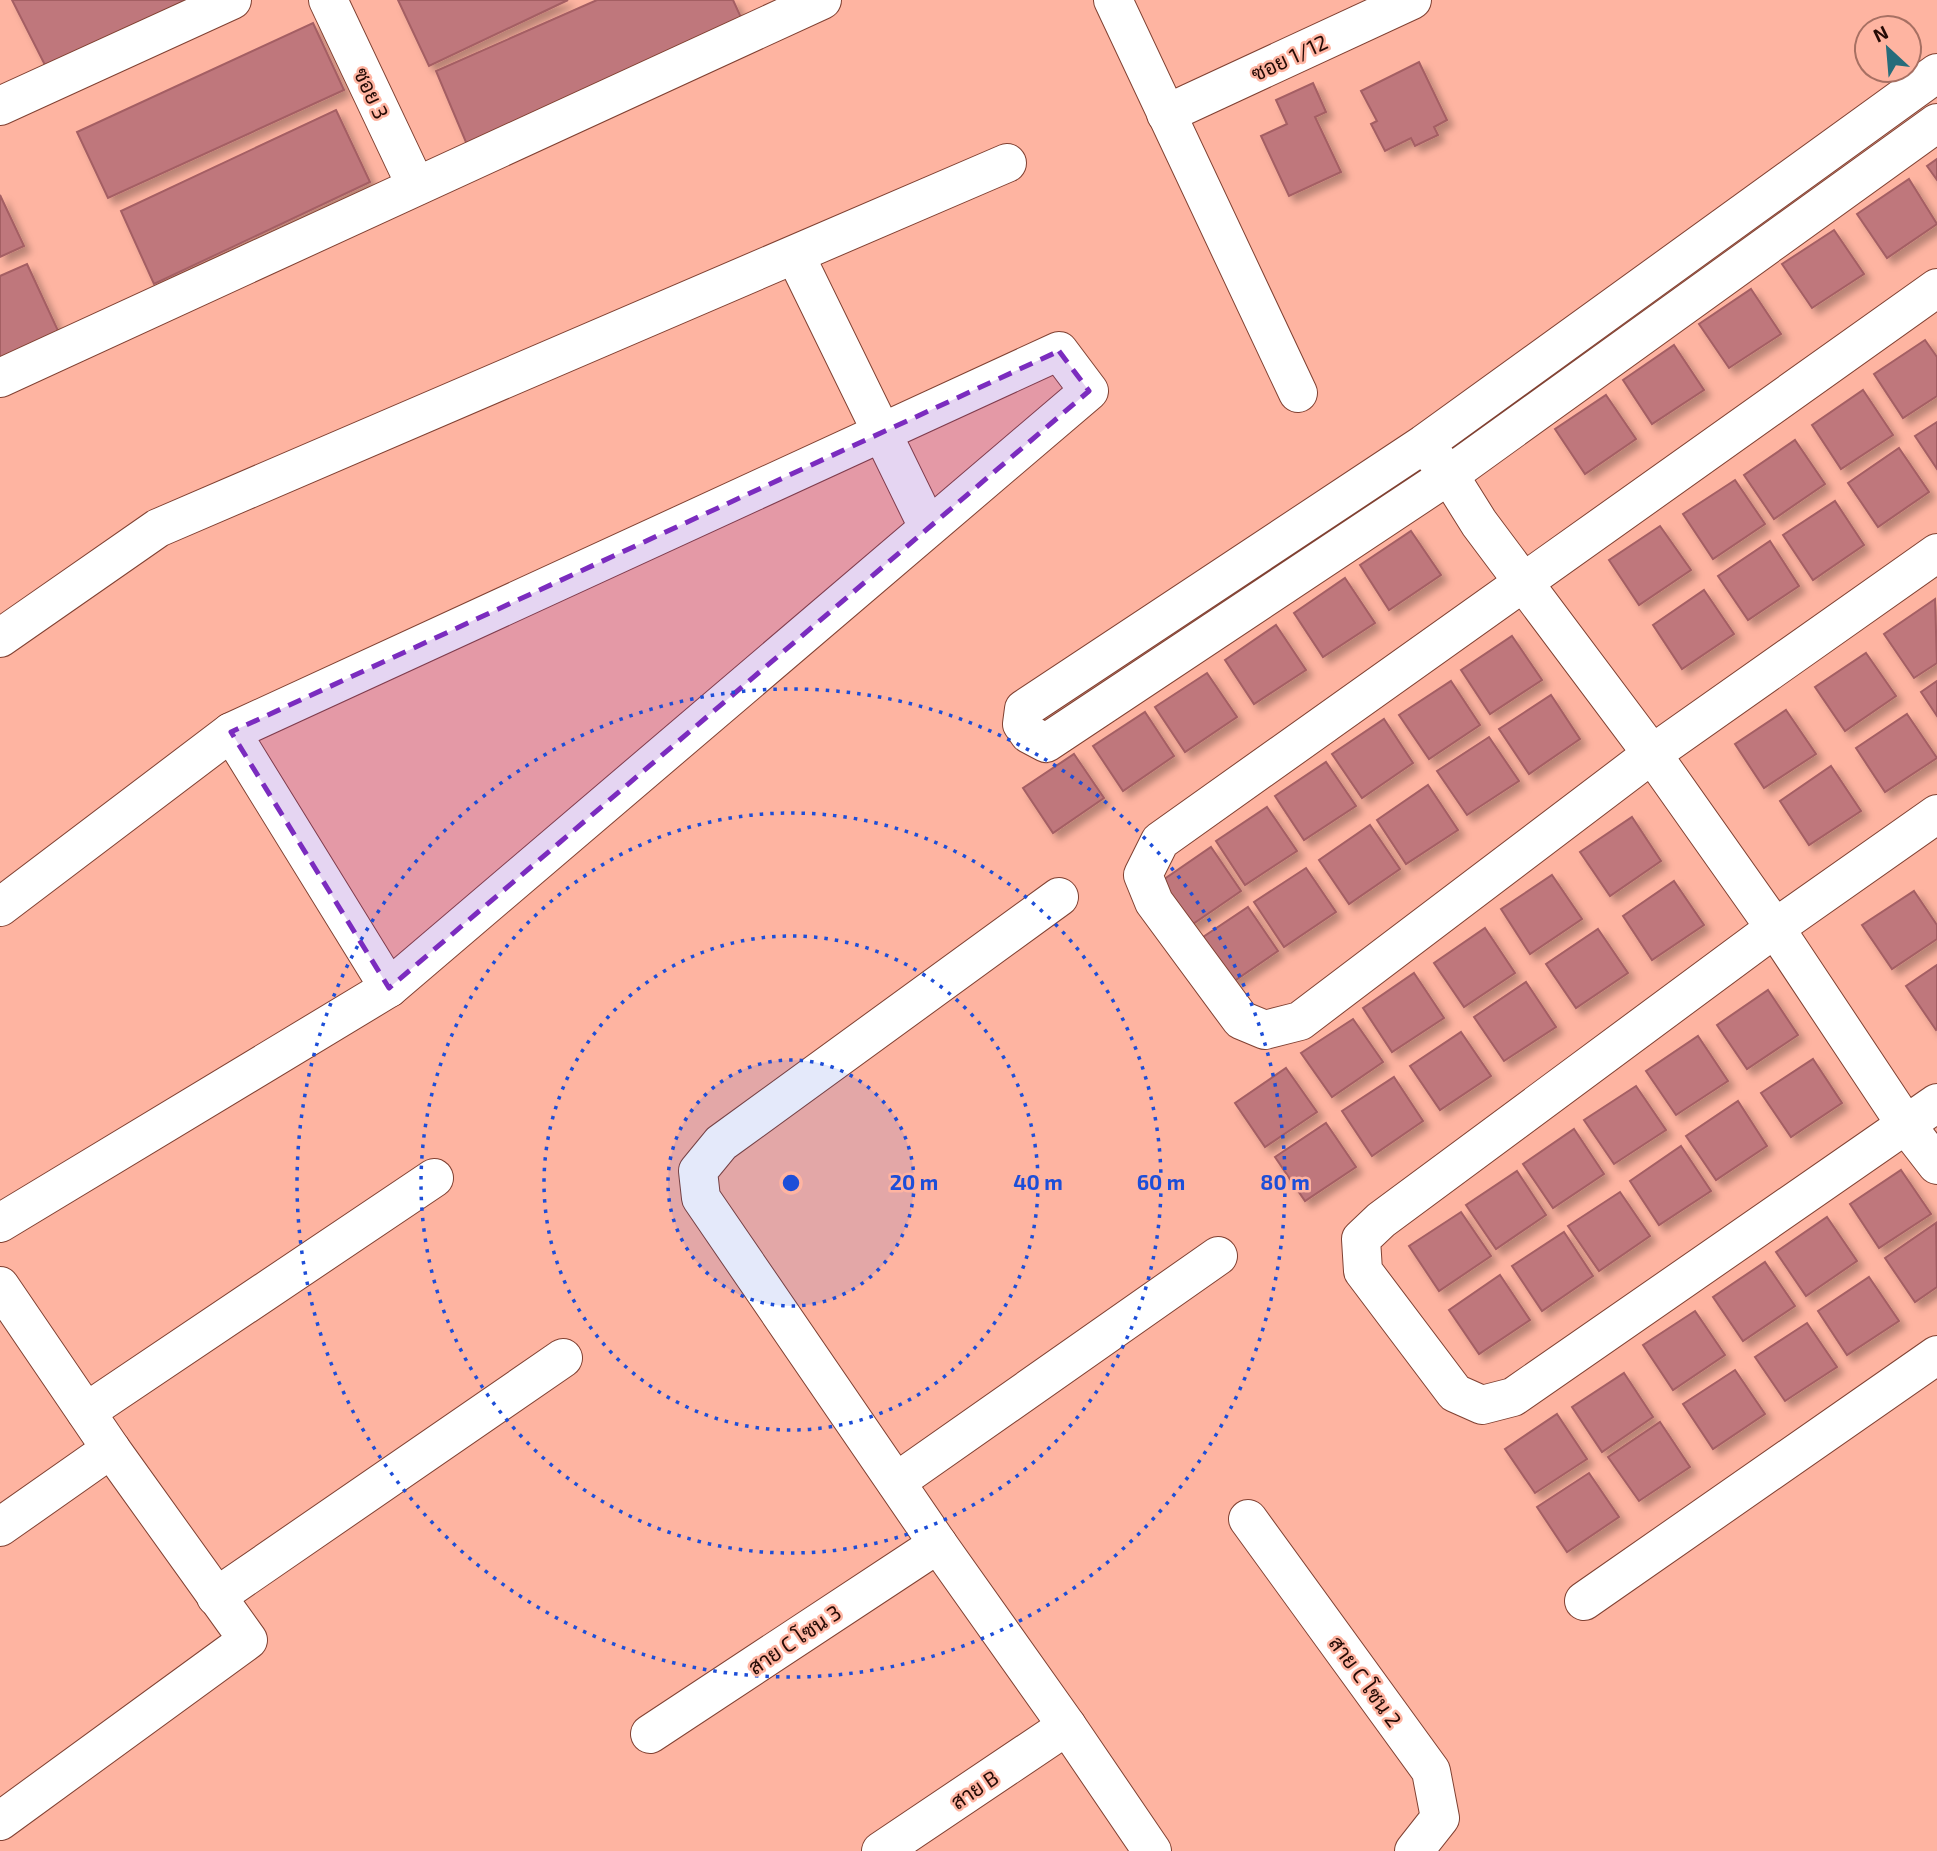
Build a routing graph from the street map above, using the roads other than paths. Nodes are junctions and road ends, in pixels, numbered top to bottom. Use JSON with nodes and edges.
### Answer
{"nodes":[{"id":1,"x":232,"y":0,"type":"edge"},
{"id":2,"x":328,"y":0,"type":"edge"},
{"id":3,"x":822,"y":0,"type":"edge"},
{"id":4,"x":1112,"y":0,"type":"edge"},
{"id":5,"x":1412,"y":0,"type":"edge"},
{"id":6,"x":1937,"y":73,"type":"edge"},
{"id":7,"x":0,"y":106,"type":"edge"},
{"id":8,"x":1166,"y":114,"type":"junction"},
{"id":9,"x":1937,"y":123,"type":"edge"},
{"id":10,"x":1007,"y":163,"type":"dead end"},
{"id":11,"x":416,"y":186,"type":"junction"},
{"id":12,"x":794,"y":255,"type":"junction"},
{"id":13,"x":1937,"y":288,"type":"edge"},
{"id":14,"x":0,"y":378,"type":"edge"},
{"id":15,"x":1298,"y":393,"type":"dead end"},
{"id":16,"x":883,"y":432,"type":"junction"},
{"id":17,"x":1424,"y":444,"type":"junction"},
{"id":18,"x":1449,"y":475,"type":"junction"},
{"id":19,"x":928,"y":527,"type":"junction"},
{"id":20,"x":1937,"y":553,"type":"edge"},
{"id":21,"x":1521,"y":582,"type":"junction"},
{"id":22,"x":0,"y":638,"type":"edge"},
{"id":23,"x":231,"y":732,"type":"junction"},
{"id":24,"x":1651,"y":754,"type":"junction"},
{"id":25,"x":1937,"y":814,"type":"edge"},
{"id":26,"x":1059,"y":897,"type":"dead end"},
{"id":27,"x":0,"y":907,"type":"edge"},
{"id":28,"x":1775,"y":928,"type":"junction"},
{"id":29,"x":389,"y":988,"type":"junction"},
{"id":30,"x":1937,"y":1103,"type":"edge"},
{"id":31,"x":1906,"y":1125,"type":"junction"},
{"id":32,"x":1937,"y":1164,"type":"edge"},
{"id":33,"x":434,"y":1178,"type":"dead end"},
{"id":34,"x":0,"y":1223,"type":"edge"},
{"id":35,"x":1218,"y":1256,"type":"dead end"},
{"id":36,"x":0,"y":1286,"type":"edge"},
{"id":37,"x":1937,"y":1355,"type":"edge"},
{"id":38,"x":563,"y":1358,"type":"dead end"},
{"id":39,"x":86,"y":1412,"type":"junction"},
{"id":40,"x":111,"y":1449,"type":"junction"},
{"id":41,"x":896,"y":1482,"type":"junction"},
{"id":42,"x":1248,"y":1519,"type":"dead end"},
{"id":43,"x":0,"y":1527,"type":"edge"},
{"id":44,"x":937,"y":1544,"type":"junction"},
{"id":45,"x":216,"y":1597,"type":"junction"},
{"id":46,"x":1584,"y":1601,"type":"dead end"},
{"id":47,"x":1068,"y":1726,"type":"junction"},
{"id":48,"x":650,"y":1734,"type":"dead end"},
{"id":49,"x":0,"y":1821,"type":"edge"},
{"id":50,"x":881,"y":1851,"type":"edge"},
{"id":51,"x":1152,"y":1851,"type":"edge"},
{"id":52,"x":1414,"y":1851,"type":"edge"}],
"edges":[{"from":1,"to":7,"type":"street"},
{"from":2,"to":11,"type":"street","name":"ซอย 3"},
{"from":3,"to":11,"type":"street"},
{"from":4,"to":8,"type":"street"},
{"from":5,"to":8,"type":"street","name":"ซอย 1/12"},
{"from":6,"to":17,"type":"street"},
{"from":8,"to":15,"type":"street"},
{"from":9,"to":18,"type":"street"},
{"from":10,"to":12,"type":"street"},
{"from":11,"to":14,"type":"street"},
{"from":12,"to":16,"type":"street"},
{"from":12,"to":22,"type":"street"},
{"from":13,"to":21,"type":"street"},
{"from":16,"to":19,"type":"street"},
{"from":16,"to":19,"type":"street"},
{"from":16,"to":23,"type":"street"},
{"from":17,"to":18,"type":"street"},
{"from":17,"to":18,"type":"street"},
{"from":18,"to":21,"type":"street"},
{"from":19,"to":29,"type":"street"},
{"from":20,"to":24,"type":"street"},
{"from":21,"to":24,"type":"street"},
{"from":21,"to":24,"type":"street"},
{"from":23,"to":27,"type":"street"},
{"from":23,"to":29,"type":"street"},
{"from":24,"to":28,"type":"street"},
{"from":25,"to":28,"type":"street"},
{"from":26,"to":41,"type":"street"},
{"from":28,"to":31,"type":"street"},
{"from":28,"to":31,"type":"street"},
{"from":29,"to":34,"type":"street"},
{"from":30,"to":31,"type":"street"},
{"from":31,"to":32,"type":"street"},
{"from":33,"to":39,"type":"street"},
{"from":35,"to":41,"type":"street"},
{"from":36,"to":39,"type":"street"},
{"from":37,"to":46,"type":"street"},
{"from":38,"to":45,"type":"street"},
{"from":39,"to":40,"type":"street"},
{"from":40,"to":43,"type":"street"},
{"from":40,"to":45,"type":"street"},
{"from":41,"to":44,"type":"street"},
{"from":42,"to":52,"type":"street","name":"สาย C โซน 2"},
{"from":44,"to":47,"type":"street"},
{"from":44,"to":48,"type":"street","name":"สาย C โซน 3"},
{"from":45,"to":49,"type":"street"},
{"from":47,"to":50,"type":"street","name":"สาย B"},
{"from":47,"to":51,"type":"street"}]}
